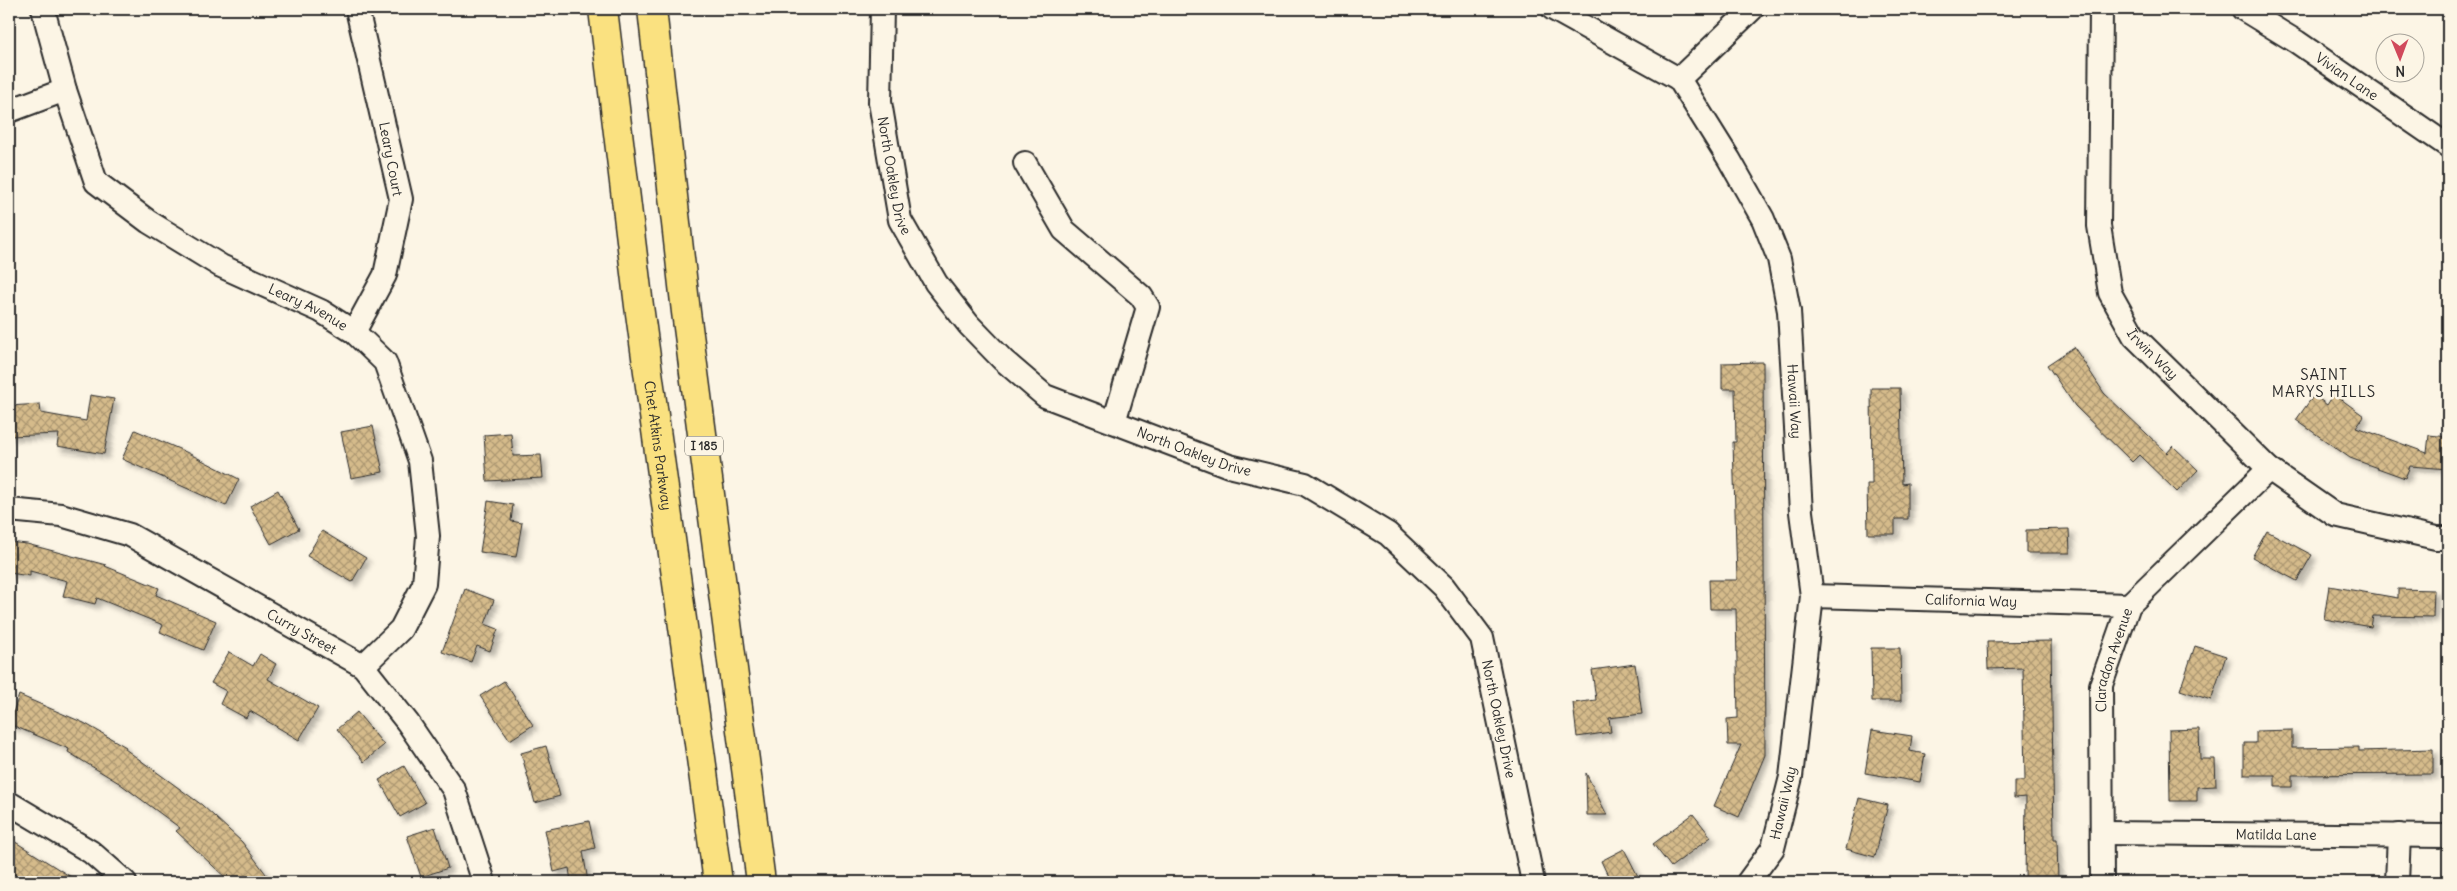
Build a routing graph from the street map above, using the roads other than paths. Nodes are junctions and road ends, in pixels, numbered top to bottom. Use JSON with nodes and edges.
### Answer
{"nodes":[{"id":1,"x":43,"y":9,"type":"edge"},
{"id":2,"x":357,"y":9,"type":"edge"},
{"id":3,"x":603,"y":9,"type":"edge"},
{"id":4,"x":652,"y":9,"type":"edge"},
{"id":5,"x":882,"y":9,"type":"edge"},
{"id":6,"x":1553,"y":9,"type":"edge"},
{"id":7,"x":1752,"y":9,"type":"edge"},
{"id":8,"x":2101,"y":9,"type":"edge"},
{"id":9,"x":2243,"y":9,"type":"edge"},
{"id":10,"x":1679,"y":79,"type":"junction"},
{"id":11,"x":66,"y":90,"type":"junction"},
{"id":12,"x":9,"y":111,"type":"edge"},
{"id":13,"x":2448,"y":146,"type":"edge"},
{"id":14,"x":1025,"y":163,"type":"dead end"},
{"id":15,"x":354,"y":332,"type":"junction"},
{"id":16,"x":1114,"y":422,"type":"junction"},
{"id":17,"x":2269,"y":469,"type":"junction"},
{"id":18,"x":9,"y":510,"type":"edge"},
{"id":19,"x":2448,"y":538,"type":"edge"},
{"id":20,"x":1812,"y":596,"type":"junction"},
{"id":21,"x":2129,"y":605,"type":"junction"},
{"id":22,"x":363,"y":666,"type":"junction"},
{"id":23,"x":9,"y":803,"type":"edge"},
{"id":24,"x":2102,"y":833,"type":"junction"},
{"id":25,"x":2399,"y":835,"type":"junction"},
{"id":26,"x":2448,"y":836,"type":"edge"},
{"id":27,"x":125,"y":882,"type":"edge"},
{"id":28,"x":484,"y":882,"type":"edge"},
{"id":29,"x":718,"y":882,"type":"edge"},
{"id":30,"x":760,"y":882,"type":"edge"},
{"id":31,"x":1533,"y":882,"type":"edge"},
{"id":32,"x":1748,"y":882,"type":"edge"},
{"id":33,"x":2102,"y":882,"type":"edge"},
{"id":34,"x":2397,"y":882,"type":"edge"}],
"edges":[{"from":1,"to":11,"type":"street","name":"Leary Avenue"},
{"from":2,"to":15,"type":"street","name":"Leary Court"},
{"from":3,"to":29,"type":"highway","name":"Chet Atkins Parkway"},
{"from":4,"to":30,"type":"highway","number":"I 185"},
{"from":5,"to":16,"type":"street","name":"North Oakley Drive"},
{"from":6,"to":10,"type":"street","name":"Hawaii Way"},
{"from":7,"to":10,"type":"street"},
{"from":8,"to":17,"type":"street","name":"Irwin Way"},
{"from":9,"to":13,"type":"street","name":"Vivian Lane"},
{"from":10,"to":20,"type":"street","name":"Hawaii Way"},
{"from":11,"to":12,"type":"street"},
{"from":11,"to":15,"type":"street","name":"Leary Avenue"},
{"from":14,"to":16,"type":"street"},
{"from":15,"to":22,"type":"street","name":"Leary Avenue"},
{"from":16,"to":31,"type":"street","name":"North Oakley Drive"},
{"from":17,"to":19,"type":"street","name":"Irwin Way"},
{"from":17,"to":21,"type":"street","name":"Claradon Avenue"},
{"from":18,"to":22,"type":"street","name":"Curry Street"},
{"from":20,"to":21,"type":"street","name":"California Way"},
{"from":20,"to":32,"type":"street","name":"Hawaii Way"},
{"from":21,"to":24,"type":"street","name":"Claradon Avenue"},
{"from":22,"to":28,"type":"street","name":"Curry Street"},
{"from":23,"to":27,"type":"street"},
{"from":24,"to":25,"type":"street","name":"Matilda Lane"},
{"from":24,"to":33,"type":"street","name":"Claradon Avenue"},
{"from":25,"to":26,"type":"street","name":"Matilda Lane"},
{"from":25,"to":34,"type":"street"}]}
